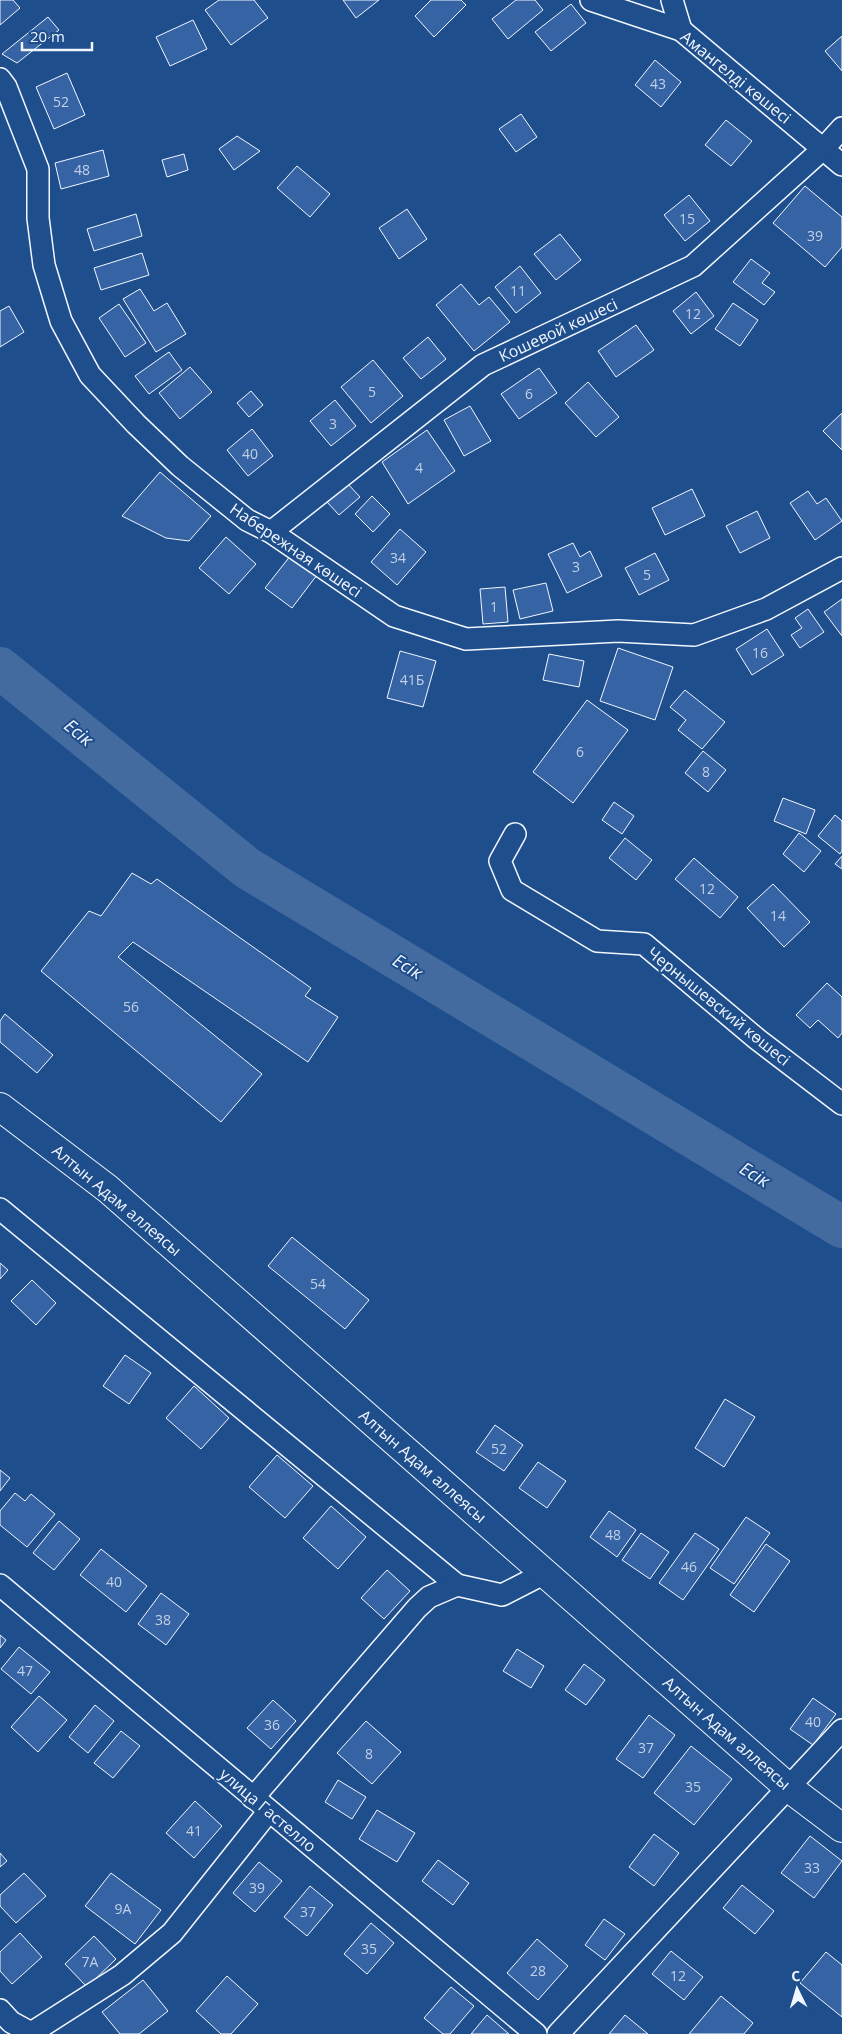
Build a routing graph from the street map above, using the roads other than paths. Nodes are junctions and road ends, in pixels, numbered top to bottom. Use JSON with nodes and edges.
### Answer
{"nodes":[{"id":1,"x":591,"y":0,"type":"edge"},
{"id":2,"x":672,"y":0,"type":"edge"},
{"id":3,"x":680,"y":30,"type":"junction"},
{"id":4,"x":0,"y":79,"type":"edge"},
{"id":5,"x":842,"y":128,"type":"edge"},
{"id":6,"x":823,"y":149,"type":"junction"},
{"id":7,"x":842,"y":164,"type":"edge"},
{"id":8,"x":271,"y":532,"type":"junction"},
{"id":9,"x":842,"y":568,"type":"edge"},
{"id":10,"x":516,"y":834,"type":"dead end"},
{"id":11,"x":842,"y":1104,"type":"edge"},
{"id":12,"x":0,"y":1107,"type":"edge"},
{"id":13,"x":0,"y":1209,"type":"edge"},
{"id":14,"x":545,"y":1573,"type":"junction"},
{"id":15,"x":0,"y":1585,"type":"edge"},
{"id":16,"x":457,"y":1586,"type":"junction"},
{"id":17,"x":842,"y":1730,"type":"edge"},
{"id":18,"x":790,"y":1788,"type":"junction"},
{"id":19,"x":253,"y":1798,"type":"junction"},
{"id":20,"x":269,"y":1811,"type":"junction"},
{"id":21,"x":842,"y":1828,"type":"edge"},
{"id":22,"x":4,"y":2022,"type":"edge"},
{"id":23,"x":32,"y":2034,"type":"edge"},
{"id":24,"x":536,"y":2034,"type":"edge"},
{"id":25,"x":558,"y":2034,"type":"edge"}],
"edges":[{"from":1,"to":3,"type":"street","name":"Амангелді көшесі"},
{"from":2,"to":3,"type":"street"},
{"from":3,"to":6,"type":"street","name":"Амангелді көшесі"},
{"from":4,"to":8,"type":"street","name":"Набережная көшесі"},
{"from":5,"to":6,"type":"street","name":"Кошевой көшесі"},
{"from":6,"to":7,"type":"street","name":"Амангелді көшесі"},
{"from":6,"to":8,"type":"street","name":"Кошевой көшесі"},
{"from":8,"to":9,"type":"street","name":"Набережная көшесі"},
{"from":10,"to":11,"type":"street","name":"Чернышевский көшесі"},
{"from":12,"to":14,"type":"main road","name":"Алтын Адам аллеясы"},
{"from":13,"to":16,"type":"street"},
{"from":14,"to":16,"type":"street"},
{"from":14,"to":18,"type":"main road","name":"Алтын Адам аллеясы"},
{"from":15,"to":19,"type":"street","name":"улица Гастелло"},
{"from":16,"to":19,"type":"street"},
{"from":17,"to":18,"type":"street"},
{"from":18,"to":21,"type":"main road","name":"Алтын Адам аллеясы"},
{"from":18,"to":25,"type":"street"},
{"from":19,"to":20,"type":"street","name":"улица Гастелло"},
{"from":20,"to":23,"type":"street"},
{"from":20,"to":24,"type":"street","name":"улица Гастелло"},
{"from":22,"to":23,"type":"street"}]}
